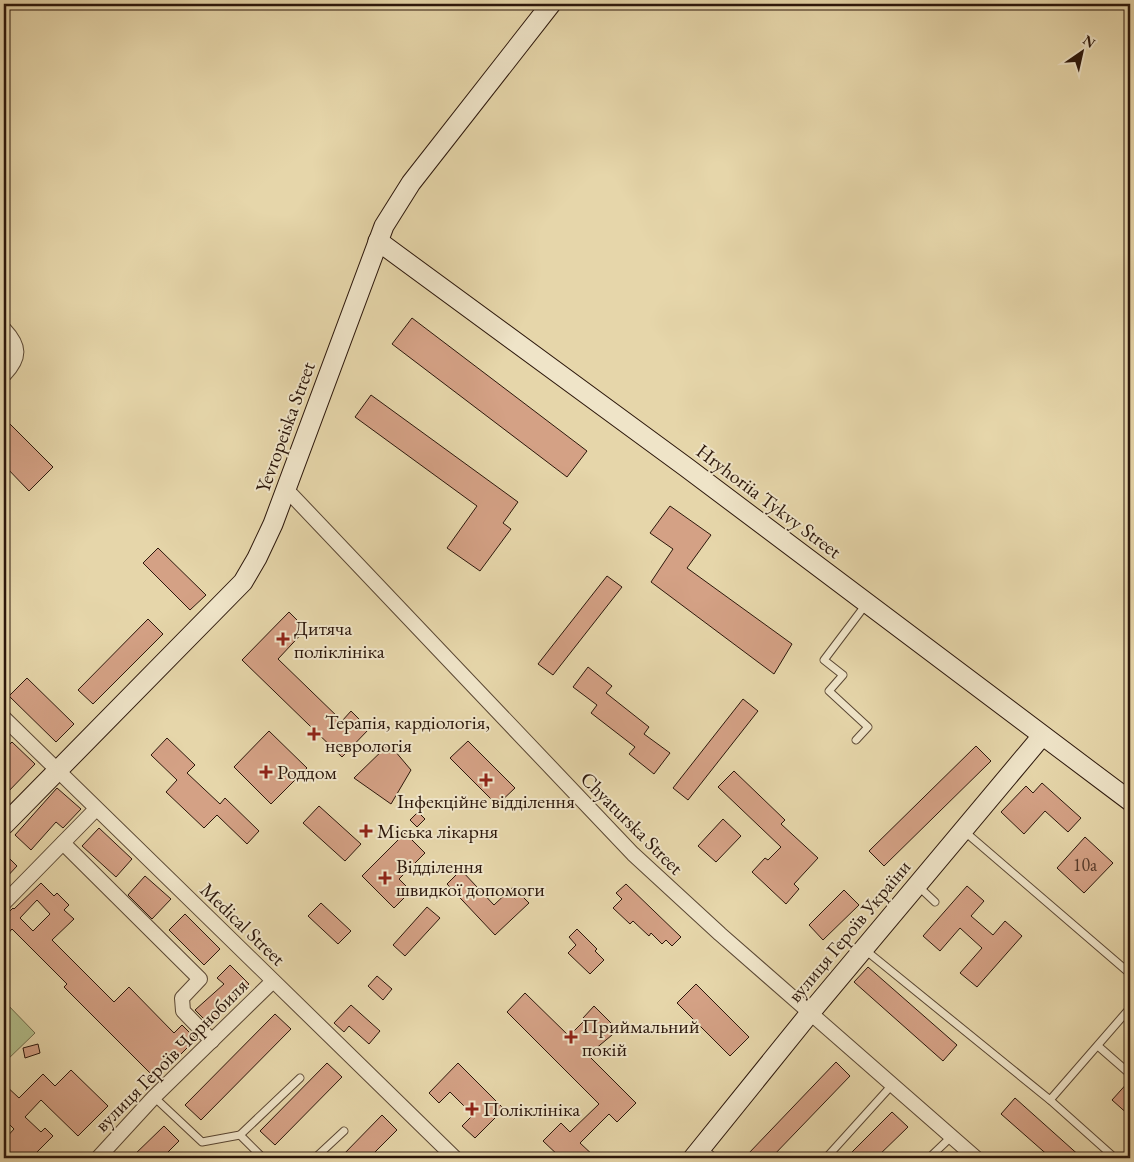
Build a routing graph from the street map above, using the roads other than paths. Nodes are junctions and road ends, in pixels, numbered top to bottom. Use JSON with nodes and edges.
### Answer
{"nodes":[{"id":1,"x":551,"y":4,"type":"edge"},
{"id":2,"x":378,"y":241,"type":"junction"},
{"id":3,"x":4,"y":328,"type":"edge"},
{"id":4,"x":4,"y":375,"type":"edge"},
{"id":5,"x":286,"y":489,"type":"junction"},
{"id":6,"x":867,"y":603,"type":"junction"},
{"id":7,"x":4,"y":718,"type":"edge"},
{"id":8,"x":1042,"y":736,"type":"junction"},
{"id":9,"x":856,"y":740,"type":"dead end"},
{"id":10,"x":57,"y":771,"type":"junction"},
{"id":11,"x":1130,"y":801,"type":"edge"},
{"id":12,"x":96,"y":809,"type":"junction"},
{"id":13,"x":4,"y":825,"type":"edge"},
{"id":14,"x":963,"y":830,"type":"junction"},
{"id":15,"x":63,"y":843,"type":"junction"},
{"id":16,"x":917,"y":886,"type":"junction"},
{"id":17,"x":4,"y":902,"type":"edge"},
{"id":18,"x":935,"y":902,"type":"dead end"},
{"id":19,"x":864,"y":949,"type":"junction"},
{"id":20,"x":1126,"y":971,"type":"dead end"},
{"id":21,"x":273,"y":981,"type":"junction"},
{"id":22,"x":1130,"y":1008,"type":"edge"},
{"id":23,"x":810,"y":1013,"type":"junction"},
{"id":24,"x":212,"y":1041,"type":"junction"},
{"id":25,"x":1098,"y":1046,"type":"junction"},
{"id":26,"x":1130,"y":1074,"type":"edge"},
{"id":27,"x":300,"y":1078,"type":"dead end"},
{"id":28,"x":892,"y":1085,"type":"junction"},
{"id":29,"x":154,"y":1097,"type":"junction"},
{"id":30,"x":1050,"y":1100,"type":"junction"},
{"id":31,"x":344,"y":1130,"type":"dead end"},
{"id":32,"x":240,"y":1135,"type":"junction"},
{"id":33,"x":951,"y":1137,"type":"junction"},
{"id":34,"x":703,"y":1155,"type":"edge"},
{"id":35,"x":98,"y":1158,"type":"edge"},
{"id":36,"x":263,"y":1158,"type":"edge"},
{"id":37,"x":315,"y":1158,"type":"edge"},
{"id":38,"x":455,"y":1158,"type":"edge"},
{"id":39,"x":826,"y":1158,"type":"edge"},
{"id":40,"x":929,"y":1158,"type":"edge"},
{"id":41,"x":976,"y":1158,"type":"edge"},
{"id":42,"x":1115,"y":1158,"type":"edge"}],
"edges":[{"from":1,"to":2,"type":"street","name":"Yevropeiska Street"},
{"from":2,"to":5,"type":"street","name":"Yevropeiska Street"},
{"from":2,"to":6,"type":"street","name":"Hryhoriia Tykvy Street"},
{"from":3,"to":4,"type":"street"},
{"from":5,"to":10,"type":"street","name":"Yevropeiska Street"},
{"from":5,"to":23,"type":"street","name":"Chyaturska Street"},
{"from":6,"to":8,"type":"street","name":"Hryhoriia Tykvy Street"},
{"from":6,"to":9,"type":"lane"},
{"from":7,"to":10,"type":"street","name":"Medical Street"},
{"from":8,"to":11,"type":"street","name":"Hryhoriia Tykvy Street"},
{"from":8,"to":14,"type":"street","name":"вулиця Героїв України"},
{"from":10,"to":12,"type":"street","name":"Medical Street"},
{"from":10,"to":13,"type":"street","name":"Yevropeiska Street"},
{"from":12,"to":15,"type":"street"},
{"from":12,"to":21,"type":"street","name":"Medical Street"},
{"from":14,"to":16,"type":"street","name":"вулиця Героїв України"},
{"from":14,"to":20,"type":"lane"},
{"from":15,"to":17,"type":"street"},
{"from":15,"to":24,"type":"street"},
{"from":16,"to":18,"type":"lane"},
{"from":16,"to":19,"type":"street","name":"вулиця Героїв України"},
{"from":19,"to":23,"type":"street","name":"вулиця Героїв України"},
{"from":19,"to":30,"type":"lane"},
{"from":21,"to":24,"type":"street","name":"вулиця Героїв Чорнобиля"},
{"from":21,"to":38,"type":"street","name":"Medical Street"},
{"from":22,"to":25,"type":"lane"},
{"from":23,"to":28,"type":"street","name":"Chyaturska Street"},
{"from":23,"to":34,"type":"street","name":"вулиця Героїв України"},
{"from":24,"to":29,"type":"street","name":"вулиця Героїв Чорнобиля"},
{"from":25,"to":26,"type":"lane"},
{"from":25,"to":30,"type":"lane"},
{"from":27,"to":32,"type":"lane"},
{"from":28,"to":33,"type":"street","name":"Chyaturska Street"},
{"from":28,"to":39,"type":"lane"},
{"from":29,"to":32,"type":"lane"},
{"from":29,"to":35,"type":"street","name":"вулиця Героїв Чорнобиля"},
{"from":30,"to":42,"type":"lane"},
{"from":31,"to":37,"type":"lane"},
{"from":32,"to":36,"type":"lane"},
{"from":33,"to":40,"type":"lane"},
{"from":33,"to":41,"type":"street","name":"Chyaturska Street"}]}
